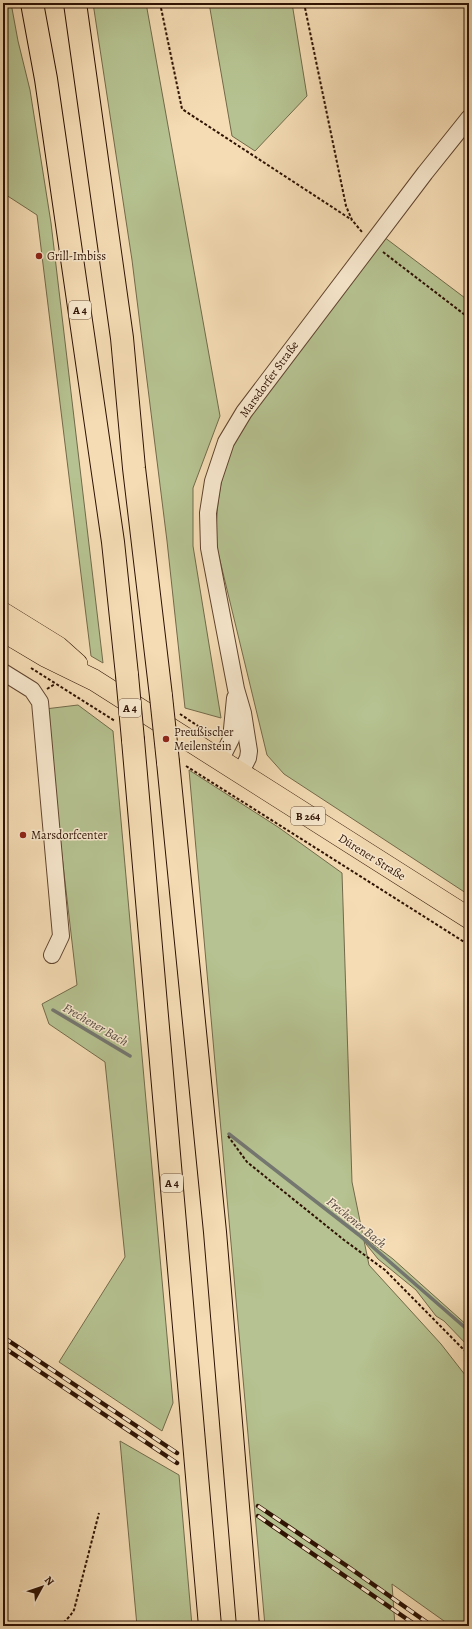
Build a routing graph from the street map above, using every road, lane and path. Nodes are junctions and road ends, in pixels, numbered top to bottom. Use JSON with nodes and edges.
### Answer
{"nodes":[{"id":1,"x":32,"y":3,"type":"edge"},
{"id":2,"x":74,"y":3,"type":"edge"},
{"id":3,"x":160,"y":3,"type":"edge"},
{"id":4,"x":304,"y":3,"type":"edge"},
{"id":5,"x":469,"y":118,"type":"edge"},
{"id":6,"x":352,"y":220,"type":"junction"},
{"id":7,"x":367,"y":238,"type":"junction"},
{"id":8,"x":469,"y":318,"type":"edge"},
{"id":9,"x":3,"y":612,"type":"edge"},
{"id":10,"x":3,"y":631,"type":"edge"},
{"id":11,"x":25,"y":665,"type":"dead end"},
{"id":12,"x":3,"y":672,"type":"edge"},
{"id":13,"x":94,"y":680,"type":"junction"},
{"id":14,"x":236,"y":689,"type":"junction"},
{"id":15,"x":118,"y":724,"type":"dead end"},
{"id":16,"x":222,"y":727,"type":"dead end"},
{"id":17,"x":219,"y":731,"type":"dead end"},
{"id":18,"x":220,"y":761,"type":"junction"},
{"id":19,"x":176,"y":764,"type":"junction"},
{"id":20,"x":240,"y":774,"type":"junction"},
{"id":21,"x":469,"y":918,"type":"edge"},
{"id":22,"x":469,"y":945,"type":"edge"},
{"id":23,"x":52,"y":956,"type":"dead end"},
{"id":24,"x":228,"y":1136,"type":"dead end"},
{"id":25,"x":469,"y":1355,"type":"edge"},
{"id":26,"x":99,"y":1513,"type":"dead end"},
{"id":27,"x":60,"y":1626,"type":"edge"},
{"id":28,"x":210,"y":1626,"type":"edge"},
{"id":29,"x":248,"y":1626,"type":"edge"}],
"edges":[{"from":1,"to":28,"type":"highway","number":"A 4","bridge":true},
{"from":2,"to":19,"type":"highway","bridge":true},
{"from":3,"to":6,"type":"path"},
{"from":4,"to":6,"type":"path"},
{"from":5,"to":7,"type":"street","name":"Marsdorfer Straße"},
{"from":6,"to":7,"type":"path"},
{"from":7,"to":8,"type":"path"},
{"from":7,"to":14,"type":"street","name":"Marsdorfer Straße"},
{"from":9,"to":13,"type":"main road","name":"Dürener Straße","number":"B 264"},
{"from":10,"to":13,"type":"main road","name":"Dürener Straße","number":"B 264"},
{"from":11,"to":15,"type":"path"},
{"from":12,"to":23,"type":"street"},
{"from":13,"to":18,"type":"main road","name":"Dürener Straße","number":"B 264"},
{"from":14,"to":18,"type":"street","name":"Marsdorfer Straße"},
{"from":14,"to":20,"type":"street","name":"Marsdorfer Straße"},
{"from":16,"to":17,"type":"path"},
{"from":18,"to":20,"type":"main road","name":"Dürener Straße","number":"B 264"},
{"from":19,"to":22,"type":"path"},
{"from":19,"to":29,"type":"highway"},
{"from":20,"to":21,"type":"main road","name":"Dürener Straße","number":"B 264"},
{"from":24,"to":25,"type":"path"},
{"from":26,"to":27,"type":"path"}]}
